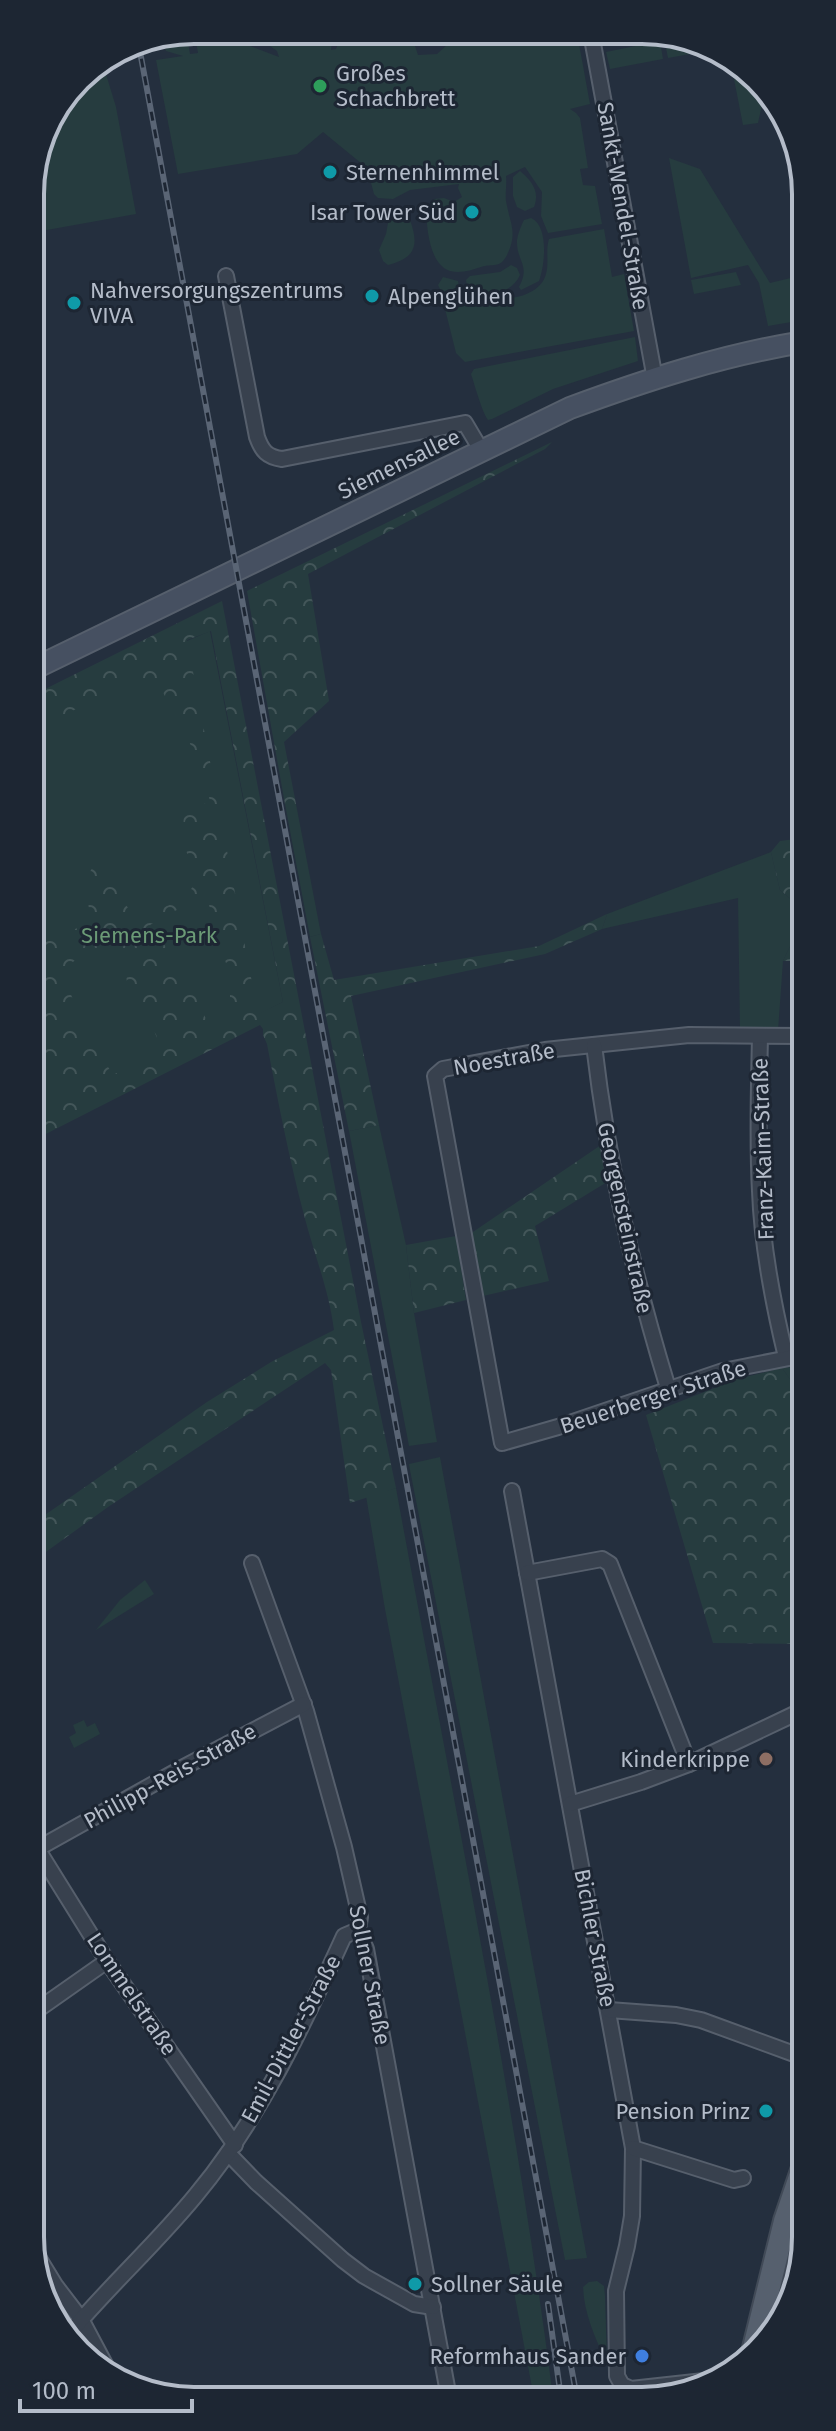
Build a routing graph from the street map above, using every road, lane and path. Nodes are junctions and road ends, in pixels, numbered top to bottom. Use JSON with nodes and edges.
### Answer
{"nodes":[{"id":1,"x":593,"y":44,"type":"edge"},
{"id":2,"x":226,"y":276,"type":"dead end"},
{"id":3,"x":792,"y":344,"type":"edge"},
{"id":4,"x":655,"y":379,"type":"junction"},
{"id":5,"x":481,"y":450,"type":"junction"},
{"id":6,"x":44,"y":664,"type":"edge"},
{"id":7,"x":760,"y":1036,"type":"junction"},
{"id":8,"x":792,"y":1036,"type":"edge"},
{"id":9,"x":594,"y":1045,"type":"junction"},
{"id":10,"x":792,"y":1356,"type":"edge"},
{"id":11,"x":786,"y":1357,"type":"junction"},
{"id":12,"x":668,"y":1388,"type":"junction"},
{"id":13,"x":502,"y":1443,"type":"joint"},
{"id":14,"x":512,"y":1491,"type":"dead end"},
{"id":15,"x":252,"y":1563,"type":"dead end"},
{"id":16,"x":527,"y":1573,"type":"junction"},
{"id":17,"x":304,"y":1704,"type":"junction"},
{"id":18,"x":792,"y":1715,"type":"edge"},
{"id":19,"x":689,"y":1764,"type":"junction"},
{"id":20,"x":570,"y":1804,"type":"junction"},
{"id":21,"x":44,"y":1841,"type":"edge"},
{"id":22,"x":44,"y":1860,"type":"edge"},
{"id":23,"x":358,"y":1930,"type":"junction"},
{"id":24,"x":107,"y":1961,"type":"junction"},
{"id":25,"x":44,"y":2005,"type":"edge"},
{"id":26,"x":609,"y":2010,"type":"junction"},
{"id":27,"x":792,"y":2053,"type":"edge"},
{"id":28,"x":633,"y":2148,"type":"junction"},
{"id":29,"x":231,"y":2149,"type":"junction"},
{"id":30,"x":743,"y":2178,"type":"dead end"},
{"id":31,"x":792,"y":2202,"type":"edge"},
{"id":32,"x":49,"y":2275,"type":"edge"},
{"id":33,"x":433,"y":2307,"type":"junction"},
{"id":34,"x":81,"y":2319,"type":"junction"},
{"id":35,"x":74,"y":2327,"type":"edge"},
{"id":36,"x":758,"y":2332,"type":"edge"},
{"id":37,"x":99,"y":2352,"type":"edge"},
{"id":38,"x":447,"y":2387,"type":"edge"},
{"id":39,"x":626,"y":2387,"type":"edge"}],
"edges":[{"from":1,"to":4,"type":"street","name":"Sankt-Wendel-Straße"},
{"from":2,"to":5,"type":"street"},
{"from":3,"to":4,"type":"main road","name":"Siemensallee"},
{"from":4,"to":5,"type":"main road","name":"Siemensallee"},
{"from":5,"to":6,"type":"main road","name":"Siemensallee"},
{"from":7,"to":8,"type":"street","name":"Noestraße"},
{"from":7,"to":9,"type":"street","name":"Noestraße"},
{"from":7,"to":11,"type":"street","name":"Franz-Kaim-Straße"},
{"from":9,"to":12,"type":"street","name":"Georgensteinstraße"},
{"from":9,"to":13,"type":"street","name":"Noestraße"},
{"from":10,"to":11,"type":"street","name":"Beuerberger Straße"},
{"from":11,"to":12,"type":"street","name":"Beuerberger Straße"},
{"from":12,"to":13,"type":"street","name":"Beuerberger Straße"},
{"from":14,"to":16,"type":"street","name":"Bichler Straße"},
{"from":15,"to":17,"type":"street","name":"Sollner Straße"},
{"from":16,"to":19,"type":"street"},
{"from":16,"to":20,"type":"street","name":"Bichler Straße"},
{"from":17,"to":21,"type":"street","name":"Philipp-Reis-Straße"},
{"from":17,"to":23,"type":"street","name":"Sollner Straße"},
{"from":18,"to":19,"type":"street"},
{"from":19,"to":20,"type":"street"},
{"from":20,"to":26,"type":"street","name":"Bichler Straße"},
{"from":22,"to":24,"type":"street","name":"Lommelstraße"},
{"from":23,"to":29,"type":"street","name":"Emil-Dittler-Straße"},
{"from":23,"to":33,"type":"street","name":"Sollner Straße"},
{"from":24,"to":25,"type":"street"},
{"from":24,"to":29,"type":"street","name":"Lommelstraße"},
{"from":26,"to":27,"type":"street"},
{"from":26,"to":28,"type":"street","name":"Bichler Straße"},
{"from":28,"to":30,"type":"street"},
{"from":28,"to":39,"type":"street","name":"Bichler Straße"},
{"from":29,"to":33,"type":"street","name":"Lommelstraße"},
{"from":29,"to":34,"type":"street","name":"Emil-Dittler-Straße"},
{"from":31,"to":36,"type":"main road"},
{"from":32,"to":34,"type":"street"},
{"from":33,"to":38,"type":"street","name":"Sollner Straße"},
{"from":34,"to":35,"type":"street","name":"Emil-Dittler-Straße"},
{"from":34,"to":37,"type":"street"}]}
